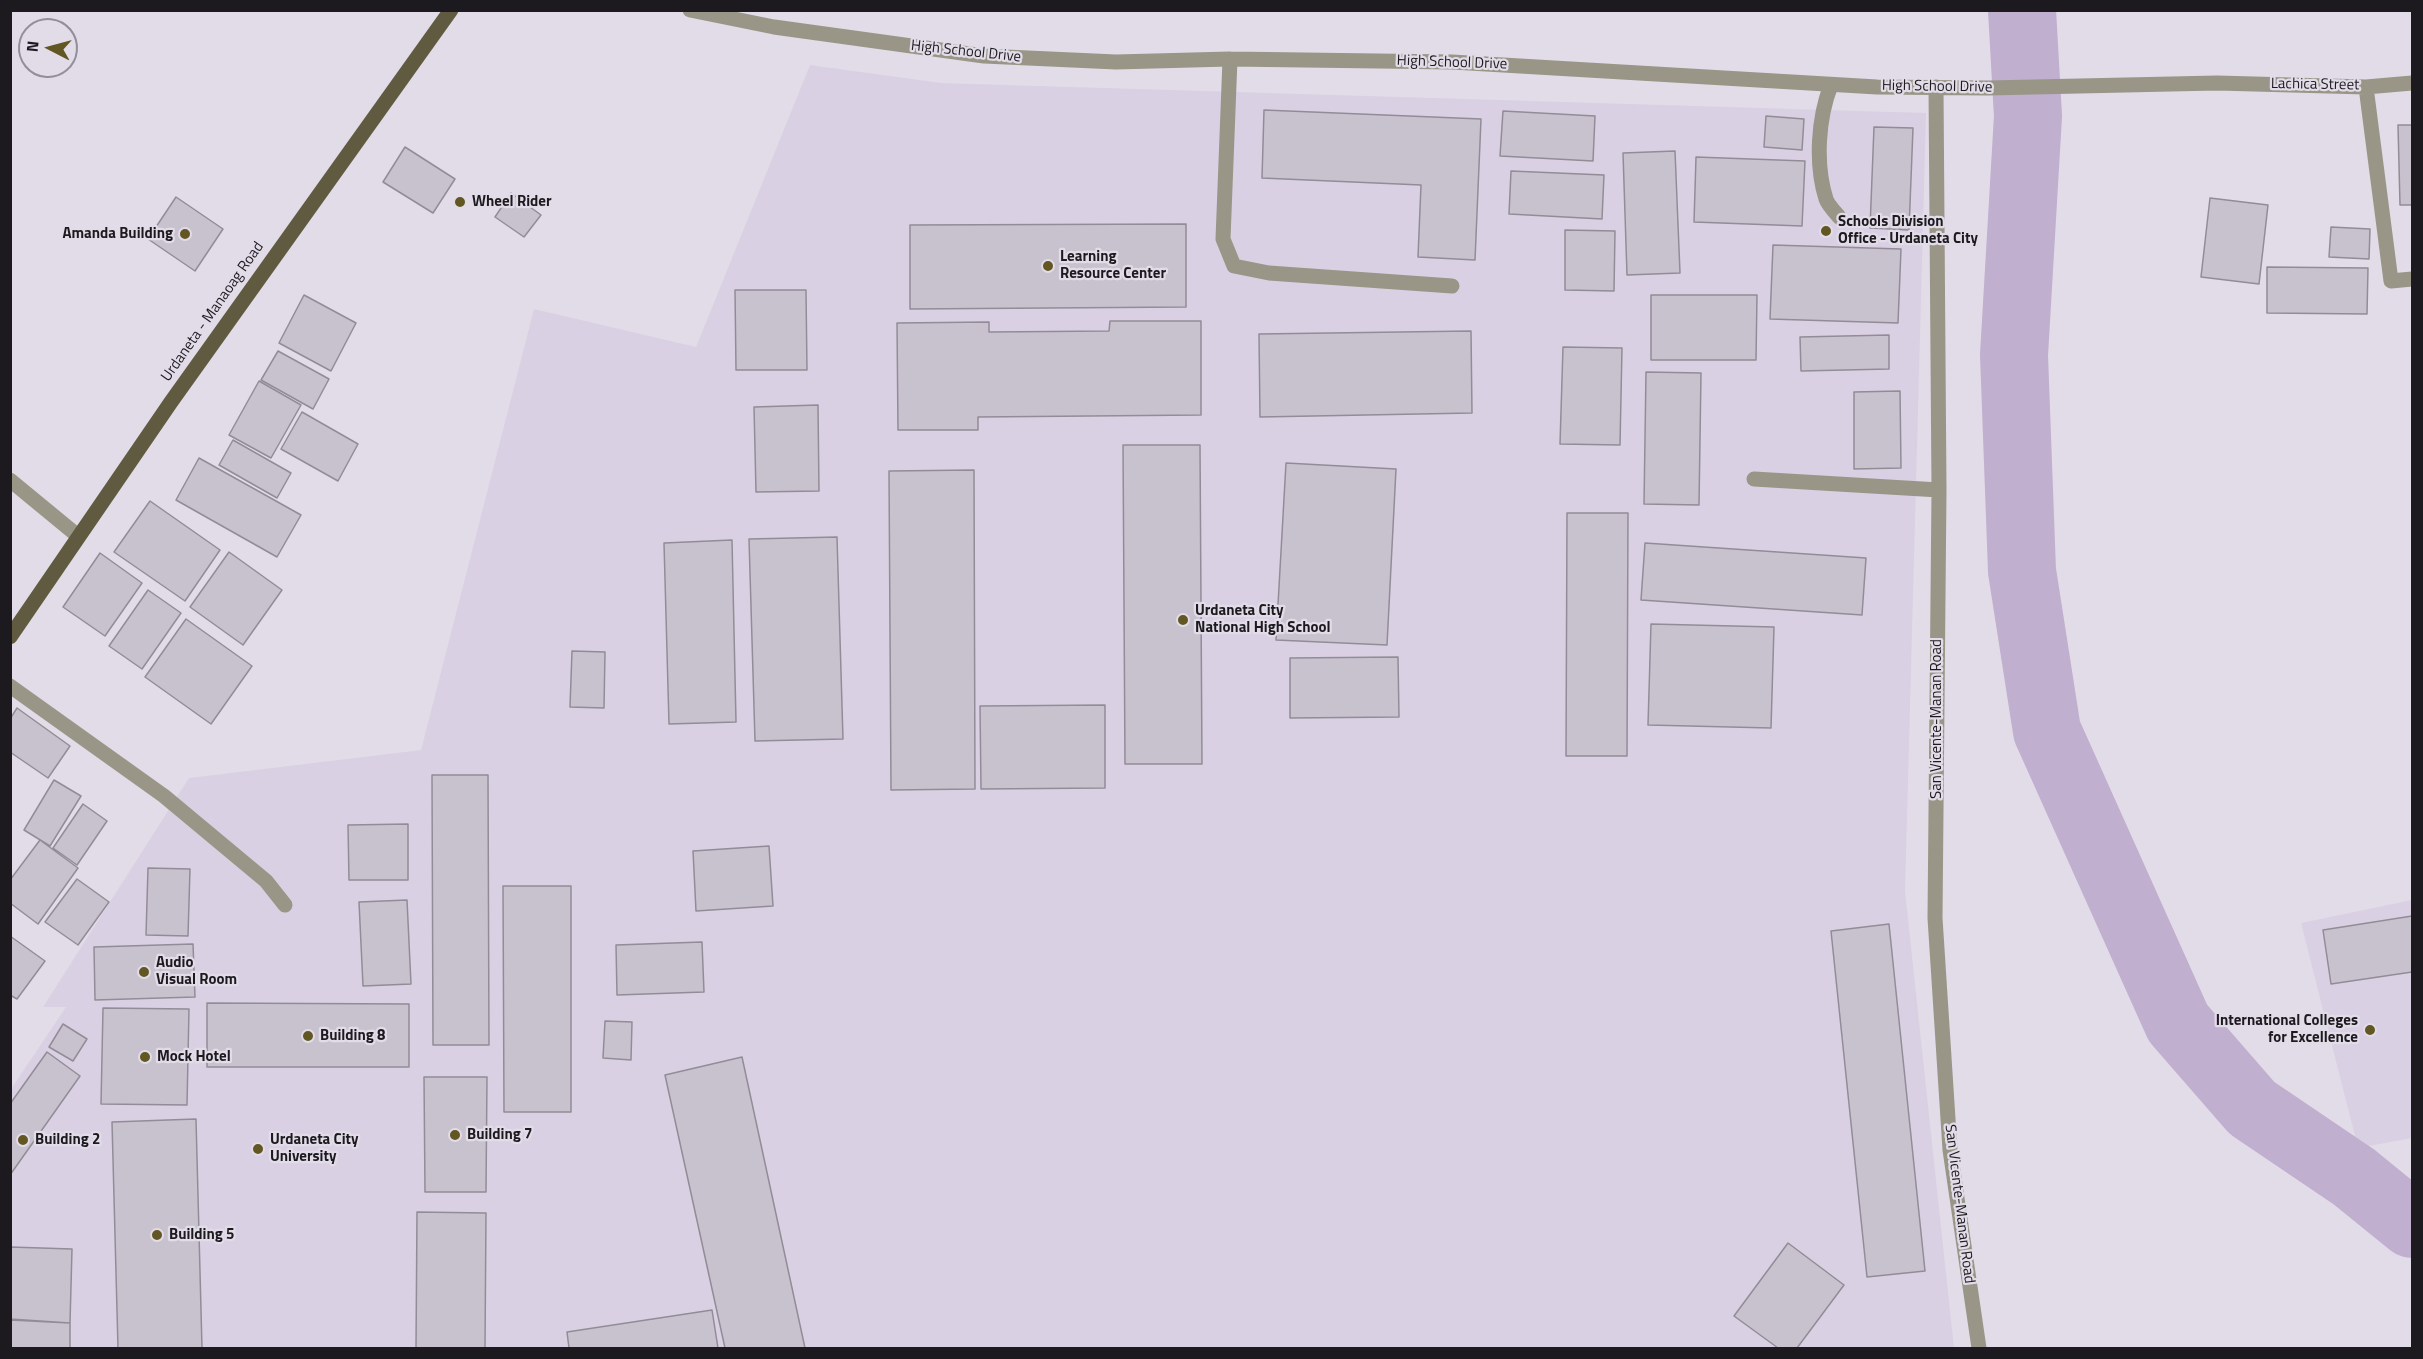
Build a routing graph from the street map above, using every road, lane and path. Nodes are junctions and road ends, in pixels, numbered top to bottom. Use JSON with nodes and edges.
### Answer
{"nodes":[{"id":1,"x":451,"y":10,"type":"edge"},
{"id":2,"x":690,"y":10,"type":"edge"},
{"id":3,"x":1230,"y":59,"type":"junction"},
{"id":4,"x":2217,"y":83,"type":"joint"},
{"id":5,"x":2412,"y":83,"type":"edge"},
{"id":6,"x":1831,"y":85,"type":"junction"},
{"id":7,"x":1935,"y":87,"type":"junction"},
{"id":8,"x":2366,"y":87,"type":"junction"},
{"id":9,"x":1840,"y":218,"type":"dead end"},
{"id":10,"x":2412,"y":279,"type":"edge"},
{"id":11,"x":1452,"y":286,"type":"dead end"},
{"id":12,"x":10,"y":480,"type":"edge"},
{"id":13,"x":1754,"y":480,"type":"dead end"},
{"id":14,"x":1939,"y":490,"type":"junction"},
{"id":15,"x":78,"y":536,"type":"junction"},
{"id":16,"x":10,"y":638,"type":"edge"},
{"id":17,"x":10,"y":686,"type":"edge"},
{"id":18,"x":285,"y":905,"type":"dead end"},
{"id":19,"x":1979,"y":1348,"type":"edge"}],
"edges":[{"from":1,"to":15,"type":"main road","name":"Urdaneta - Manaoag Road"},
{"from":2,"to":3,"type":"street","name":"High School Drive"},
{"from":3,"to":6,"type":"street","name":"High School Drive"},
{"from":3,"to":11,"type":"street"},
{"from":4,"to":7,"type":"street","name":"High School Drive"},
{"from":4,"to":8,"type":"street","name":"Lachica Street"},
{"from":5,"to":8,"type":"street","name":"Lachica Street"},
{"from":6,"to":7,"type":"street","name":"High School Drive"},
{"from":6,"to":9,"type":"street"},
{"from":7,"to":14,"type":"street","name":"San Vicente-Manan Road"},
{"from":8,"to":10,"type":"street"},
{"from":12,"to":15,"type":"street"},
{"from":13,"to":14,"type":"street"},
{"from":14,"to":19,"type":"street","name":"San Vicente-Manan Road"},
{"from":15,"to":16,"type":"main road","name":"Urdaneta - Manaoag Road"},
{"from":17,"to":18,"type":"street"}]}
